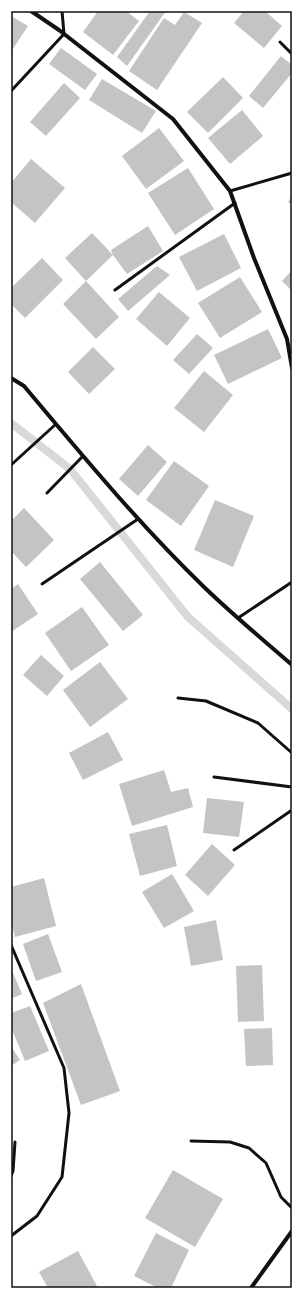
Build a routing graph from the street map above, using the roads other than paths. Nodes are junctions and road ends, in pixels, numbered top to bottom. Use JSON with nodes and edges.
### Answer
{"nodes":[{"id":1,"x":31,"y":11,"type":"edge"},
{"id":2,"x":62,"y":11,"type":"edge"},
{"id":3,"x":64,"y":34,"type":"junction"},
{"id":4,"x":280,"y":42,"type":"dead end"},
{"id":5,"x":292,"y":54,"type":"edge"},
{"id":6,"x":11,"y":91,"type":"edge"},
{"id":7,"x":292,"y":174,"type":"edge"},
{"id":8,"x":230,"y":191,"type":"junction"},
{"id":9,"x":235,"y":203,"type":"junction"},
{"id":10,"x":116,"y":290,"type":"dead end"},
{"id":11,"x":292,"y":368,"type":"edge"},
{"id":12,"x":11,"y":378,"type":"edge"},
{"id":13,"x":56,"y":424,"type":"junction"},
{"id":14,"x":82,"y":456,"type":"junction"},
{"id":15,"x":11,"y":464,"type":"edge"},
{"id":16,"x":47,"y":493,"type":"dead end"},
{"id":17,"x":138,"y":519,"type":"junction"},
{"id":18,"x":292,"y":582,"type":"edge"},
{"id":19,"x":42,"y":584,"type":"dead end"},
{"id":20,"x":238,"y":618,"type":"junction"},
{"id":21,"x":292,"y":665,"type":"edge"},
{"id":22,"x":178,"y":698,"type":"dead end"},
{"id":23,"x":292,"y":753,"type":"edge"},
{"id":24,"x":214,"y":777,"type":"dead end"},
{"id":25,"x":292,"y":787,"type":"edge"},
{"id":26,"x":292,"y":810,"type":"edge"},
{"id":27,"x":234,"y":850,"type":"dead end"},
{"id":28,"x":11,"y":945,"type":"edge"},
{"id":29,"x":190,"y":1140,"type":"dead end"},
{"id":30,"x":15,"y":1142,"type":"dead end"},
{"id":31,"x":11,"y":1176,"type":"edge"},
{"id":32,"x":292,"y":1208,"type":"edge"},
{"id":33,"x":292,"y":1231,"type":"edge"},
{"id":34,"x":11,"y":1236,"type":"edge"},
{"id":35,"x":251,"y":1288,"type":"edge"}],
"edges":[{"from":1,"to":3,"type":"street"},
{"from":2,"to":3,"type":"lane"},
{"from":3,"to":6,"type":"lane"},
{"from":3,"to":8,"type":"street"},
{"from":4,"to":5,"type":"lane"},
{"from":7,"to":8,"type":"lane"},
{"from":8,"to":9,"type":"street"},
{"from":9,"to":10,"type":"lane"},
{"from":9,"to":11,"type":"street"},
{"from":12,"to":13,"type":"street"},
{"from":13,"to":14,"type":"street"},
{"from":13,"to":15,"type":"lane"},
{"from":14,"to":16,"type":"lane"},
{"from":14,"to":17,"type":"street"},
{"from":17,"to":19,"type":"lane"},
{"from":17,"to":20,"type":"street"},
{"from":18,"to":20,"type":"lane"},
{"from":20,"to":21,"type":"street"},
{"from":22,"to":23,"type":"lane"},
{"from":24,"to":25,"type":"lane"},
{"from":26,"to":27,"type":"lane"},
{"from":28,"to":34,"type":"lane"},
{"from":29,"to":32,"type":"lane"},
{"from":30,"to":31,"type":"lane"},
{"from":33,"to":35,"type":"street"}]}
